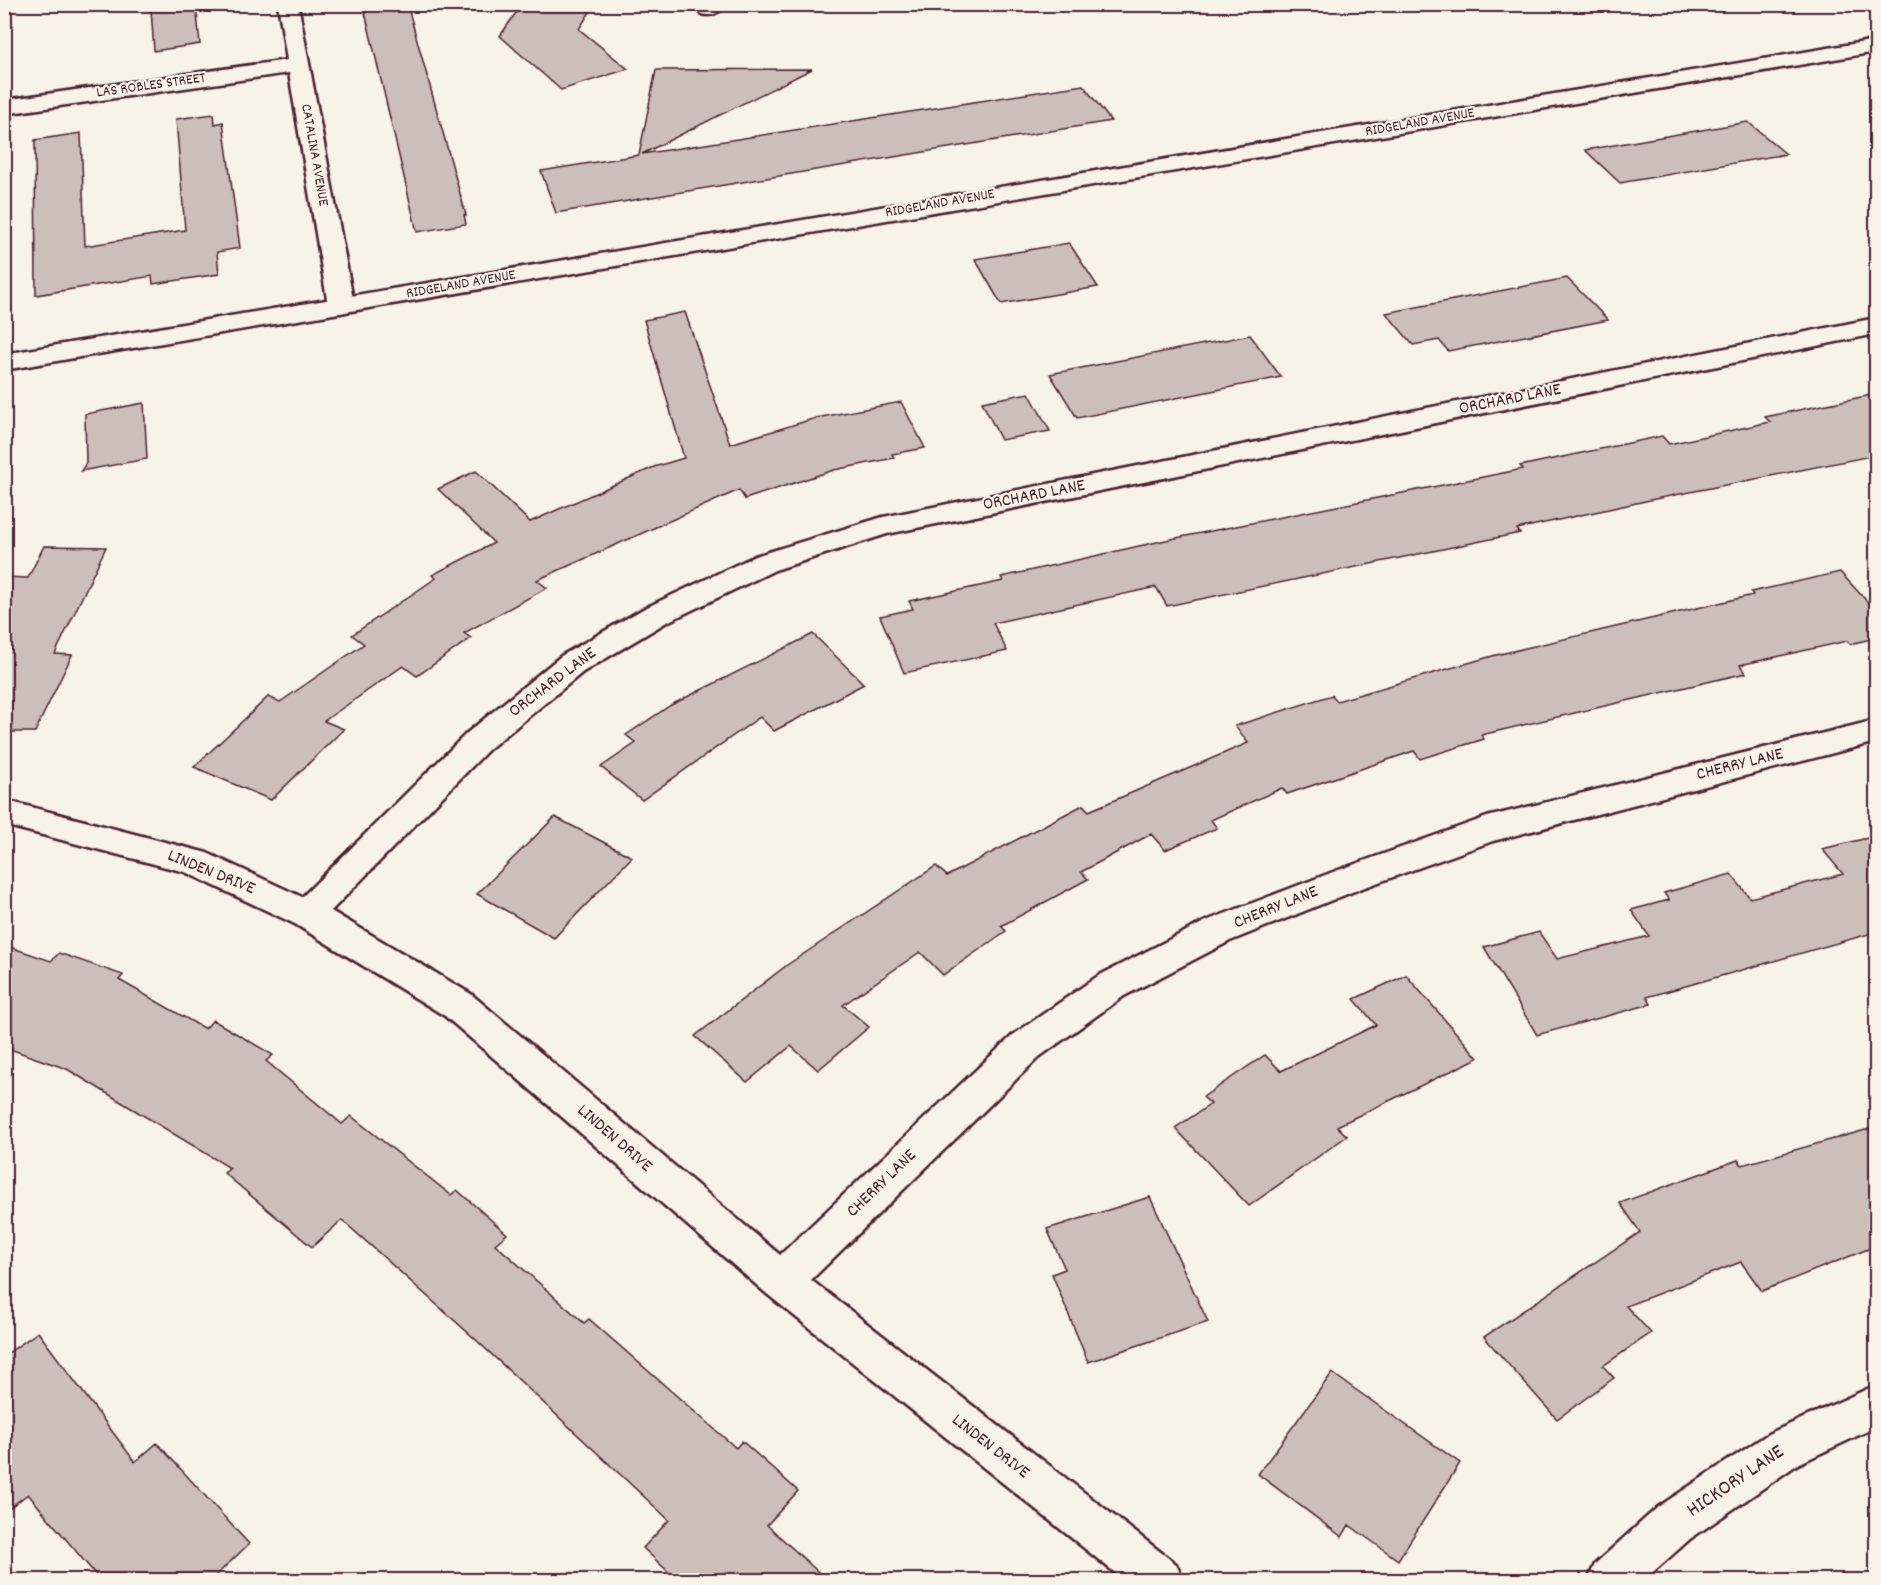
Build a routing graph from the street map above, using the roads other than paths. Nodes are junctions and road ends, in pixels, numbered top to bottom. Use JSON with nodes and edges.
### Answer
{"nodes":[{"id":1,"x":288,"y":4,"type":"edge"},
{"id":2,"x":1876,"y":46,"type":"edge"},
{"id":3,"x":298,"y":65,"type":"junction"},
{"id":4,"x":4,"y":107,"type":"edge"},
{"id":5,"x":341,"y":305,"type":"junction"},
{"id":6,"x":1876,"y":326,"type":"edge"},
{"id":7,"x":4,"y":362,"type":"edge"},
{"id":8,"x":1876,"y":731,"type":"edge"},
{"id":9,"x":4,"y":812,"type":"edge"},
{"id":10,"x":307,"y":914,"type":"junction"},
{"id":11,"x":781,"y":1281,"type":"junction"},
{"id":12,"x":1876,"y":1406,"type":"edge"},
{"id":13,"x":1160,"y":1581,"type":"edge"},
{"id":14,"x":1611,"y":1581,"type":"edge"}],
"edges":[{"from":1,"to":3,"type":"street","name":"CATALINA AVENUE"},
{"from":2,"to":5,"type":"street","name":"RIDGELAND AVENUE"},
{"from":3,"to":4,"type":"street","name":"LAS ROBLES STREET"},
{"from":3,"to":5,"type":"street","name":"CATALINA AVENUE"},
{"from":5,"to":7,"type":"street","name":"RIDGELAND AVENUE"},
{"from":6,"to":10,"type":"street","name":"ORCHARD LANE"},
{"from":8,"to":11,"type":"street","name":"CHERRY LANE"},
{"from":9,"to":10,"type":"street","name":"LINDEN DRIVE"},
{"from":10,"to":11,"type":"street","name":"LINDEN DRIVE"},
{"from":11,"to":13,"type":"street","name":"LINDEN DRIVE"},
{"from":12,"to":14,"type":"street","name":"HICKORY LANE"}]}
